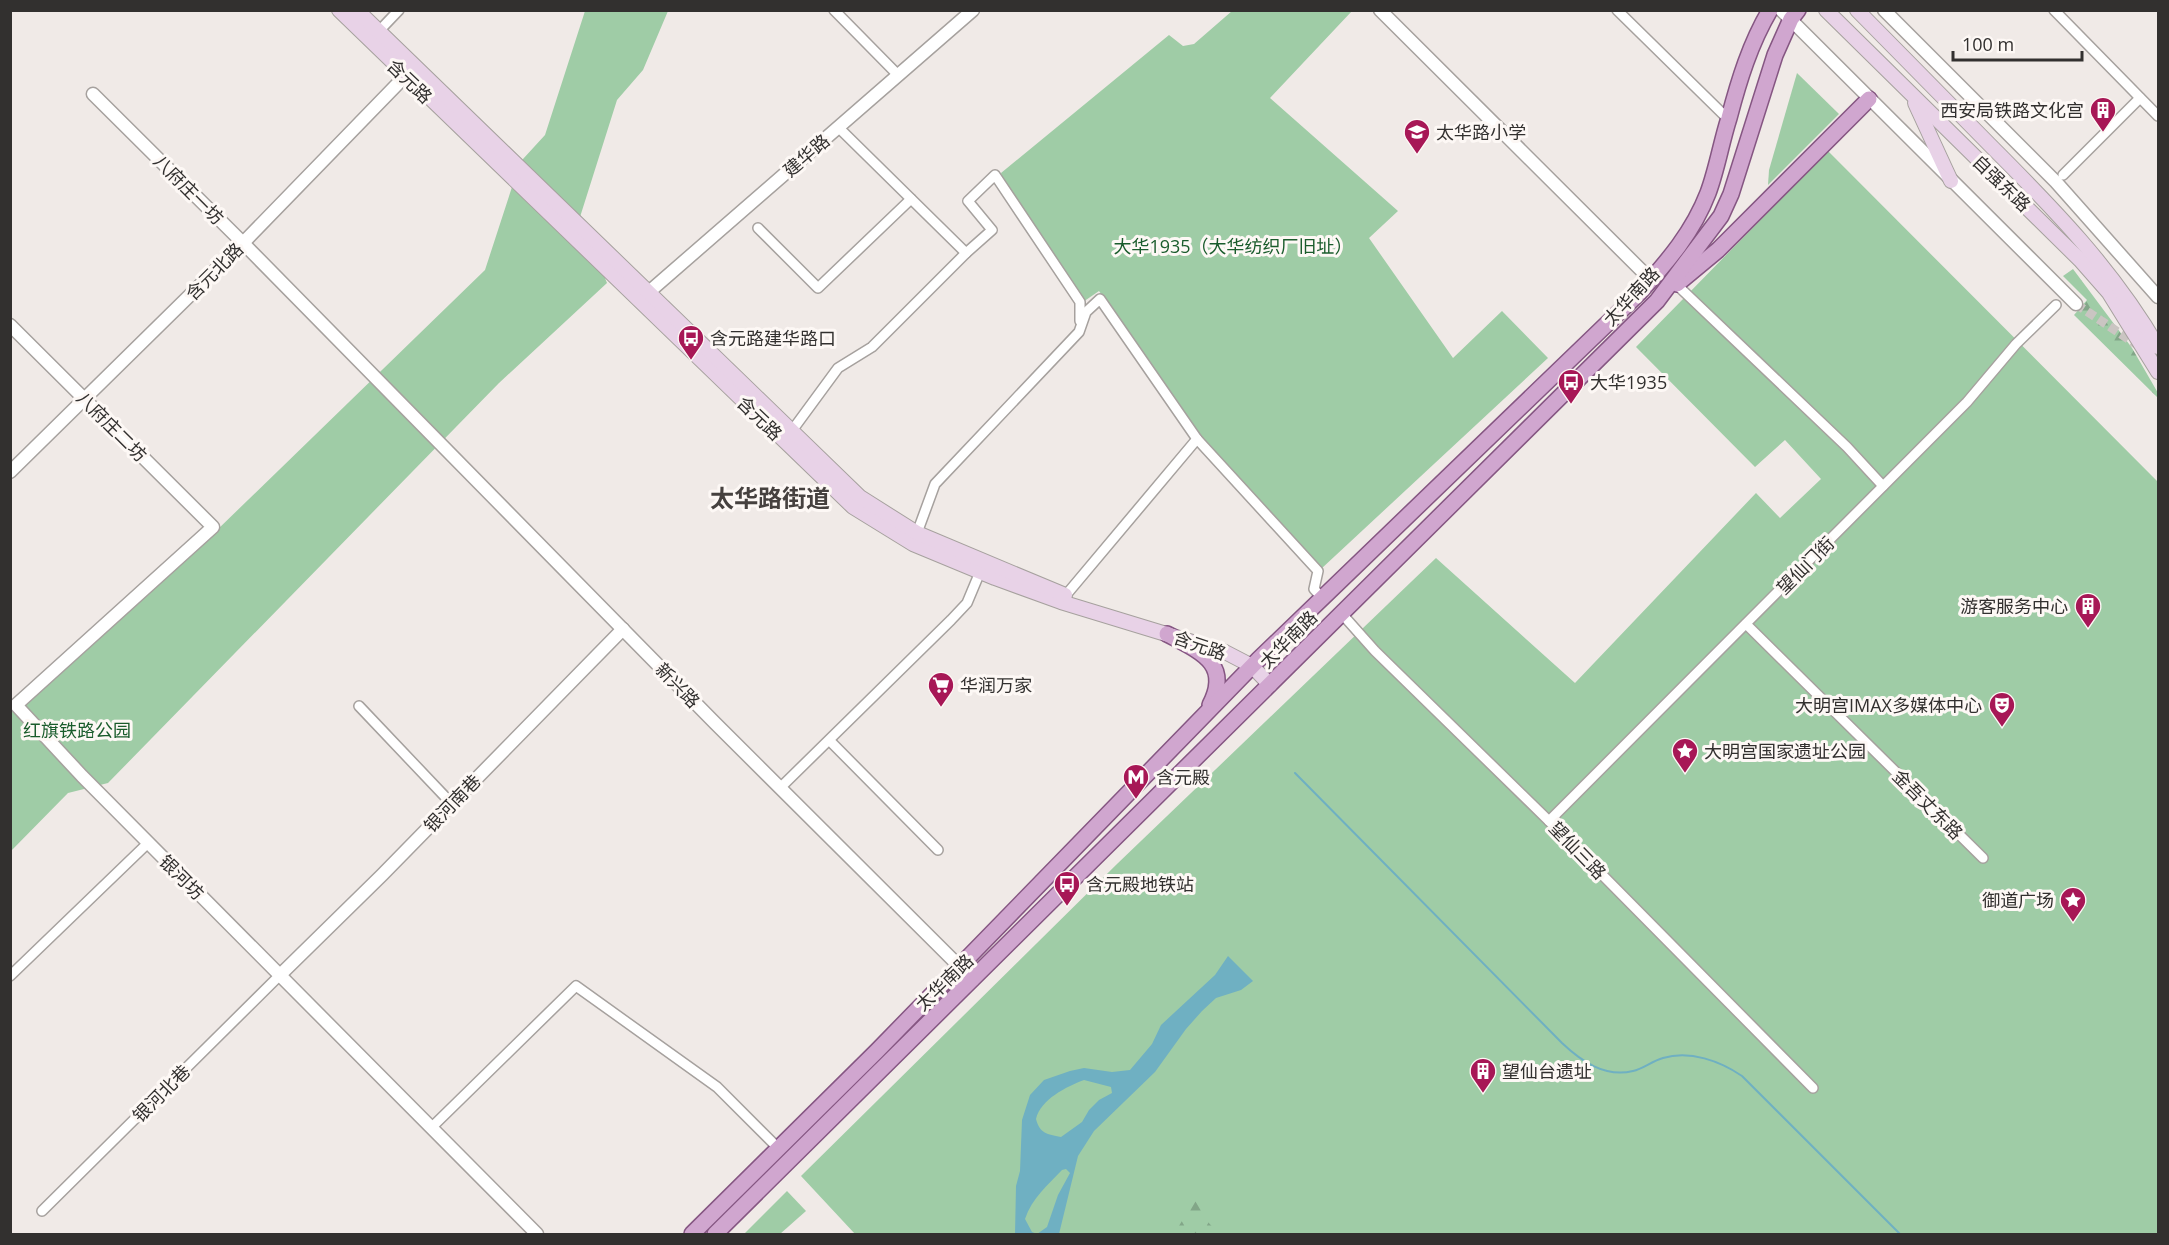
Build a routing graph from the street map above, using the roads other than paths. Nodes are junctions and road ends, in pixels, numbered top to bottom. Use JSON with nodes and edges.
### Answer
{"nodes":[{"id":1,"x":339,"y":10,"type":"edge"},
{"id":2,"x":357,"y":10,"type":"edge"},
{"id":3,"x":399,"y":10,"type":"edge"},
{"id":4,"x":834,"y":10,"type":"edge"},
{"id":5,"x":973,"y":10,"type":"edge"},
{"id":6,"x":1380,"y":10,"type":"edge"},
{"id":7,"x":1617,"y":10,"type":"edge"},
{"id":8,"x":1770,"y":10,"type":"edge"},
{"id":9,"x":1826,"y":10,"type":"edge"},
{"id":10,"x":1857,"y":10,"type":"edge"},
{"id":11,"x":1884,"y":10,"type":"edge"},
{"id":12,"x":2054,"y":10,"type":"edge"},
{"id":13,"x":1790,"y":13,"type":"edge"},
{"id":14,"x":378,"y":32,"type":"junction"},
{"id":15,"x":409,"y":72,"type":"junction"},
{"id":16,"x":898,"y":75,"type":"junction"},
{"id":17,"x":93,"y":94,"type":"dead end"},
{"id":18,"x":1912,"y":95,"type":"junction"},
{"id":19,"x":2140,"y":98,"type":"junction"},
{"id":20,"x":1869,"y":99,"type":"junction"},
{"id":21,"x":2158,"y":116,"type":"edge"},
{"id":22,"x":1728,"y":119,"type":"junction"},
{"id":23,"x":838,"y":127,"type":"junction"},
{"id":24,"x":2063,"y":175,"type":"dead end"},
{"id":25,"x":1951,"y":181,"type":"junction"},
{"id":26,"x":911,"y":199,"type":"junction"},
{"id":27,"x":758,"y":228,"type":"dead end"},
{"id":28,"x":243,"y":243,"type":"junction"},
{"id":29,"x":966,"y":253,"type":"junction"},
{"id":30,"x":1651,"y":280,"type":"junction"},
{"id":31,"x":1677,"y":285,"type":"junction"},
{"id":32,"x":644,"y":297,"type":"junction"},
{"id":33,"x":2158,"y":297,"type":"edge"},
{"id":34,"x":1657,"y":302,"type":"junction"},
{"id":35,"x":2076,"y":303,"type":"tunnel mouth"},
{"id":36,"x":2056,"y":305,"type":"dead end"},
{"id":37,"x":10,"y":325,"type":"edge"},
{"id":38,"x":1079,"y":332,"type":"junction"},
{"id":39,"x":2158,"y":347,"type":"edge"},
{"id":40,"x":2158,"y":372,"type":"edge"},
{"id":41,"x":385,"y":387,"type":"joint"},
{"id":42,"x":84,"y":399,"type":"junction"},
{"id":43,"x":791,"y":432,"type":"junction"},
{"id":44,"x":1197,"y":439,"type":"junction"},
{"id":45,"x":10,"y":472,"type":"edge"},
{"id":46,"x":1883,"y":486,"type":"junction"},
{"id":47,"x":213,"y":527,"type":"joint"},
{"id":48,"x":917,"y":533,"type":"junction"},
{"id":49,"x":980,"y":572,"type":"junction"},
{"id":50,"x":1066,"y":595,"type":"junction"},
{"id":51,"x":1323,"y":599,"type":"junction"},
{"id":52,"x":1342,"y":614,"type":"junction"},
{"id":53,"x":1746,"y":624,"type":"junction"},
{"id":54,"x":623,"y":629,"type":"junction"},
{"id":55,"x":1167,"y":634,"type":"junction"},
{"id":56,"x":1255,"y":663,"type":"junction"},
{"id":57,"x":1273,"y":681,"type":"junction"},
{"id":58,"x":359,"y":706,"type":"dead end"},
{"id":59,"x":1205,"y":715,"type":"junction"},
{"id":60,"x":830,"y":741,"type":"junction"},
{"id":61,"x":780,"y":788,"type":"junction"},
{"id":62,"x":452,"y":804,"type":"junction"},
{"id":63,"x":1549,"y":821,"type":"junction"},
{"id":64,"x":148,"y":843,"type":"junction"},
{"id":65,"x":938,"y":850,"type":"dead end"},
{"id":66,"x":1983,"y":858,"type":"dead end"},
{"id":67,"x":959,"y":966,"type":"junction"},
{"id":68,"x":10,"y":976,"type":"edge"},
{"id":69,"x":279,"y":976,"type":"junction"},
{"id":70,"x":974,"y":980,"type":"junction"},
{"id":71,"x":1813,"y":1088,"type":"dead end"},
{"id":72,"x":431,"y":1128,"type":"junction"},
{"id":73,"x":778,"y":1149,"type":"junction"},
{"id":74,"x":42,"y":1211,"type":"dead end"},
{"id":75,"x":537,"y":1234,"type":"edge"},
{"id":76,"x":692,"y":1234,"type":"edge"},
{"id":77,"x":715,"y":1234,"type":"edge"}],
"edges":[{"from":1,"to":15,"type":"main road","name":"含元路"},
{"from":2,"to":14,"type":"main road","name":"含元路"},
{"from":3,"to":14,"type":"street"},
{"from":4,"to":16,"type":"street"},
{"from":5,"to":16,"type":"street","name":"建华路"},
{"from":6,"to":30,"type":"street"},
{"from":7,"to":22,"type":"street"},
{"from":8,"to":22,"type":"main road","name":"太华南路"},
{"from":9,"to":18,"type":"main road","name":"自强东路"},
{"from":10,"to":39,"type":"main road","name":"自强东路"},
{"from":11,"to":33,"type":"street"},
{"from":12,"to":19,"type":"street"},
{"from":13,"to":20,"type":"street"},
{"from":13,"to":34,"type":"main road","name":"太华南路"},
{"from":14,"to":15,"type":"main road","name":"含元路"},
{"from":15,"to":28,"type":"street","name":"含元北路"},
{"from":15,"to":32,"type":"main road","name":"含元路"},
{"from":16,"to":23,"type":"street","name":"建华路"},
{"from":17,"to":28,"type":"street","name":"八府庄一坊"},
{"from":18,"to":25,"type":"main road"},
{"from":18,"to":40,"type":"main road","name":"自强东路"},
{"from":19,"to":21,"type":"street"},
{"from":19,"to":24,"type":"street"},
{"from":20,"to":25,"type":"street"},
{"from":20,"to":31,"type":"main road"},
{"from":22,"to":30,"type":"main road","name":"太华南路"},
{"from":23,"to":26,"type":"street"},
{"from":23,"to":32,"type":"street","name":"建华路"},
{"from":25,"to":35,"type":"street"},
{"from":26,"to":27,"type":"street"},
{"from":26,"to":29,"type":"street"},
{"from":28,"to":41,"type":"street","name":"八府庄一坊"},
{"from":28,"to":42,"type":"street","name":"含元北路"},
{"from":29,"to":38,"type":"street"},
{"from":29,"to":43,"type":"street"},
{"from":30,"to":51,"type":"main road","name":"太华南路"},
{"from":31,"to":34,"type":"main road"},
{"from":31,"to":46,"type":"street"},
{"from":32,"to":43,"type":"main road","name":"含元路"},
{"from":32,"to":49,"type":"main road","name":"含元路"},
{"from":34,"to":52,"type":"main road","name":"太华南路"},
{"from":36,"to":46,"type":"street","name":"望仙门街"},
{"from":37,"to":42,"type":"street","name":"八府庄二坊"},
{"from":38,"to":44,"type":"street"},
{"from":38,"to":48,"type":"street"},
{"from":41,"to":54,"type":"street","name":"新兴路"},
{"from":42,"to":45,"type":"street","name":"含元北路"},
{"from":42,"to":47,"type":"street","name":"八府庄二坊"},
{"from":43,"to":48,"type":"main road","name":"含元路"},
{"from":44,"to":50,"type":"street"},
{"from":44,"to":51,"type":"street"},
{"from":46,"to":53,"type":"street","name":"望仙门街"},
{"from":47,"to":64,"type":"street","name":"银河坊"},
{"from":48,"to":50,"type":"main road","name":"含元路"},
{"from":49,"to":55,"type":"main road","name":"含元路"},
{"from":49,"to":60,"type":"street"},
{"from":50,"to":56,"type":"main road","name":"含元路"},
{"from":51,"to":56,"type":"main road","name":"太华南路"},
{"from":52,"to":57,"type":"main road","name":"太华南路"},
{"from":52,"to":63,"type":"street","name":"望仙三路"},
{"from":53,"to":63,"type":"street","name":"望仙门街"},
{"from":53,"to":66,"type":"street","name":"金吾丈东路"},
{"from":54,"to":61,"type":"street","name":"新兴路"},
{"from":54,"to":62,"type":"street","name":"银河南巷"},
{"from":55,"to":56,"type":"main road","name":"含元路"},
{"from":55,"to":59,"type":"main road"},
{"from":56,"to":57,"type":"main road","name":"含元路"},
{"from":56,"to":59,"type":"main road","name":"太华南路"},
{"from":57,"to":70,"type":"main road","name":"太华南路"},
{"from":58,"to":62,"type":"street"},
{"from":59,"to":67,"type":"main road","name":"太华南路"},
{"from":60,"to":61,"type":"street"},
{"from":60,"to":65,"type":"street"},
{"from":61,"to":67,"type":"street","name":"新兴路"},
{"from":62,"to":69,"type":"street","name":"银河南巷"},
{"from":63,"to":71,"type":"street","name":"望仙三路"},
{"from":64,"to":68,"type":"street"},
{"from":64,"to":69,"type":"street","name":"银河坊"},
{"from":67,"to":70,"type":"street","name":"新兴路"},
{"from":67,"to":73,"type":"main road","name":"太华南路"},
{"from":69,"to":72,"type":"street","name":"银河坊"},
{"from":69,"to":74,"type":"street","name":"银河北巷"},
{"from":70,"to":77,"type":"main road","name":"太华南路"},
{"from":72,"to":73,"type":"street"},
{"from":72,"to":75,"type":"street","name":"银河坊"},
{"from":73,"to":76,"type":"main road","name":"太华南路"}]}
